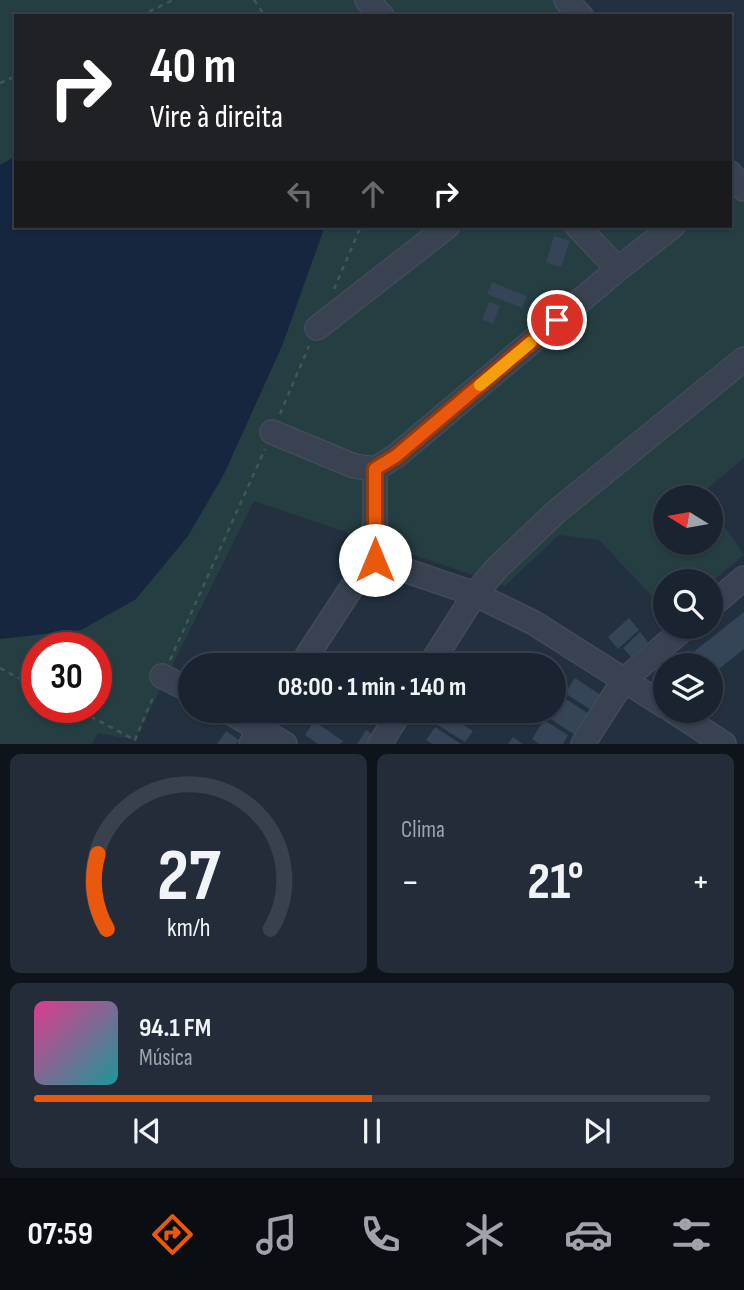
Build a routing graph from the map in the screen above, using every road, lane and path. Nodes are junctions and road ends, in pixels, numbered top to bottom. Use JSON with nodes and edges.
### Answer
{"nodes":[{"id":1,"x":173,"y":0,"type":"edge"},
{"id":2,"x":367,"y":0,"type":"edge"},
{"id":3,"x":566,"y":0,"type":"edge"},
{"id":4,"x":144,"y":14,"type":"edge"},
{"id":5,"x":380,"y":14,"type":"edge"},
{"id":6,"x":579,"y":14,"type":"edge"},
{"id":7,"x":360,"y":228,"type":"edge"},
{"id":8,"x":444,"y":228,"type":"edge"},
{"id":9,"x":579,"y":228,"type":"edge"},
{"id":10,"x":670,"y":228,"type":"edge"},
{"id":11,"x":618,"y":269,"type":"junction"},
{"id":12,"x":334,"y":289,"type":"dead end"},
{"id":13,"x":317,"y":328,"type":"joint"},
{"id":14,"x":744,"y":359,"type":"edge"},
{"id":15,"x":272,"y":432,"type":"junction"},
{"id":16,"x":375,"y":469,"type":"junction"},
{"id":17,"x":375,"y":560,"type":"junction"},
{"id":18,"x":744,"y":578,"type":"edge"},
{"id":19,"x":475,"y":594,"type":"junction"},
{"id":20,"x":723,"y":596,"type":"edge"},
{"id":21,"x":672,"y":639,"type":"edge"},
{"id":22,"x":310,"y":653,"type":"edge"},
{"id":23,"x":438,"y":653,"type":"edge"},
{"id":24,"x":0,"y":668,"type":"edge"},
{"id":25,"x":162,"y":676,"type":"junction"},
{"id":26,"x":21,"y":679,"type":"edge"},
{"id":27,"x":624,"y":680,"type":"junction"},
{"id":28,"x":178,"y":684,"type":"edge"},
{"id":29,"x":653,"y":698,"type":"edge"},
{"id":30,"x":101,"y":723,"type":"edge"},
{"id":31,"x":393,"y":723,"type":"edge"},
{"id":32,"x":692,"y":723,"type":"edge"},
{"id":33,"x":261,"y":728,"type":"edge"},
{"id":34,"x":134,"y":742,"type":"edge"},
{"id":35,"x":285,"y":744,"type":"edge"},
{"id":36,"x":380,"y":744,"type":"edge"},
{"id":37,"x":583,"y":744,"type":"edge"},
{"id":38,"x":724,"y":744,"type":"edge"}],
"edges":[{"from":1,"to":4,"type":"path"},
{"from":2,"to":5,"type":"street"},
{"from":3,"to":6,"type":"street"},
{"from":7,"to":12,"type":"path"},
{"from":8,"to":13,"type":"street"},
{"from":9,"to":11,"type":"street"},
{"from":10,"to":11,"type":"street"},
{"from":11,"to":16,"type":"street"},
{"from":13,"to":15,"type":"path"},
{"from":14,"to":19,"type":"street"},
{"from":15,"to":16,"type":"street"},
{"from":15,"to":25,"type":"path"},
{"from":16,"to":17,"type":"street"},
{"from":17,"to":19,"type":"street"},
{"from":17,"to":22,"type":"street"},
{"from":18,"to":20,"type":"street"},
{"from":19,"to":23,"type":"street"},
{"from":19,"to":27,"type":"street"},
{"from":21,"to":27,"type":"street"},
{"from":24,"to":26,"type":"path"},
{"from":25,"to":28,"type":"street"},
{"from":25,"to":34,"type":"path"},
{"from":27,"to":29,"type":"street"},
{"from":27,"to":37,"type":"street"},
{"from":30,"to":34,"type":"path"},
{"from":31,"to":36,"type":"street"},
{"from":32,"to":38,"type":"street"},
{"from":33,"to":35,"type":"street"}]}
